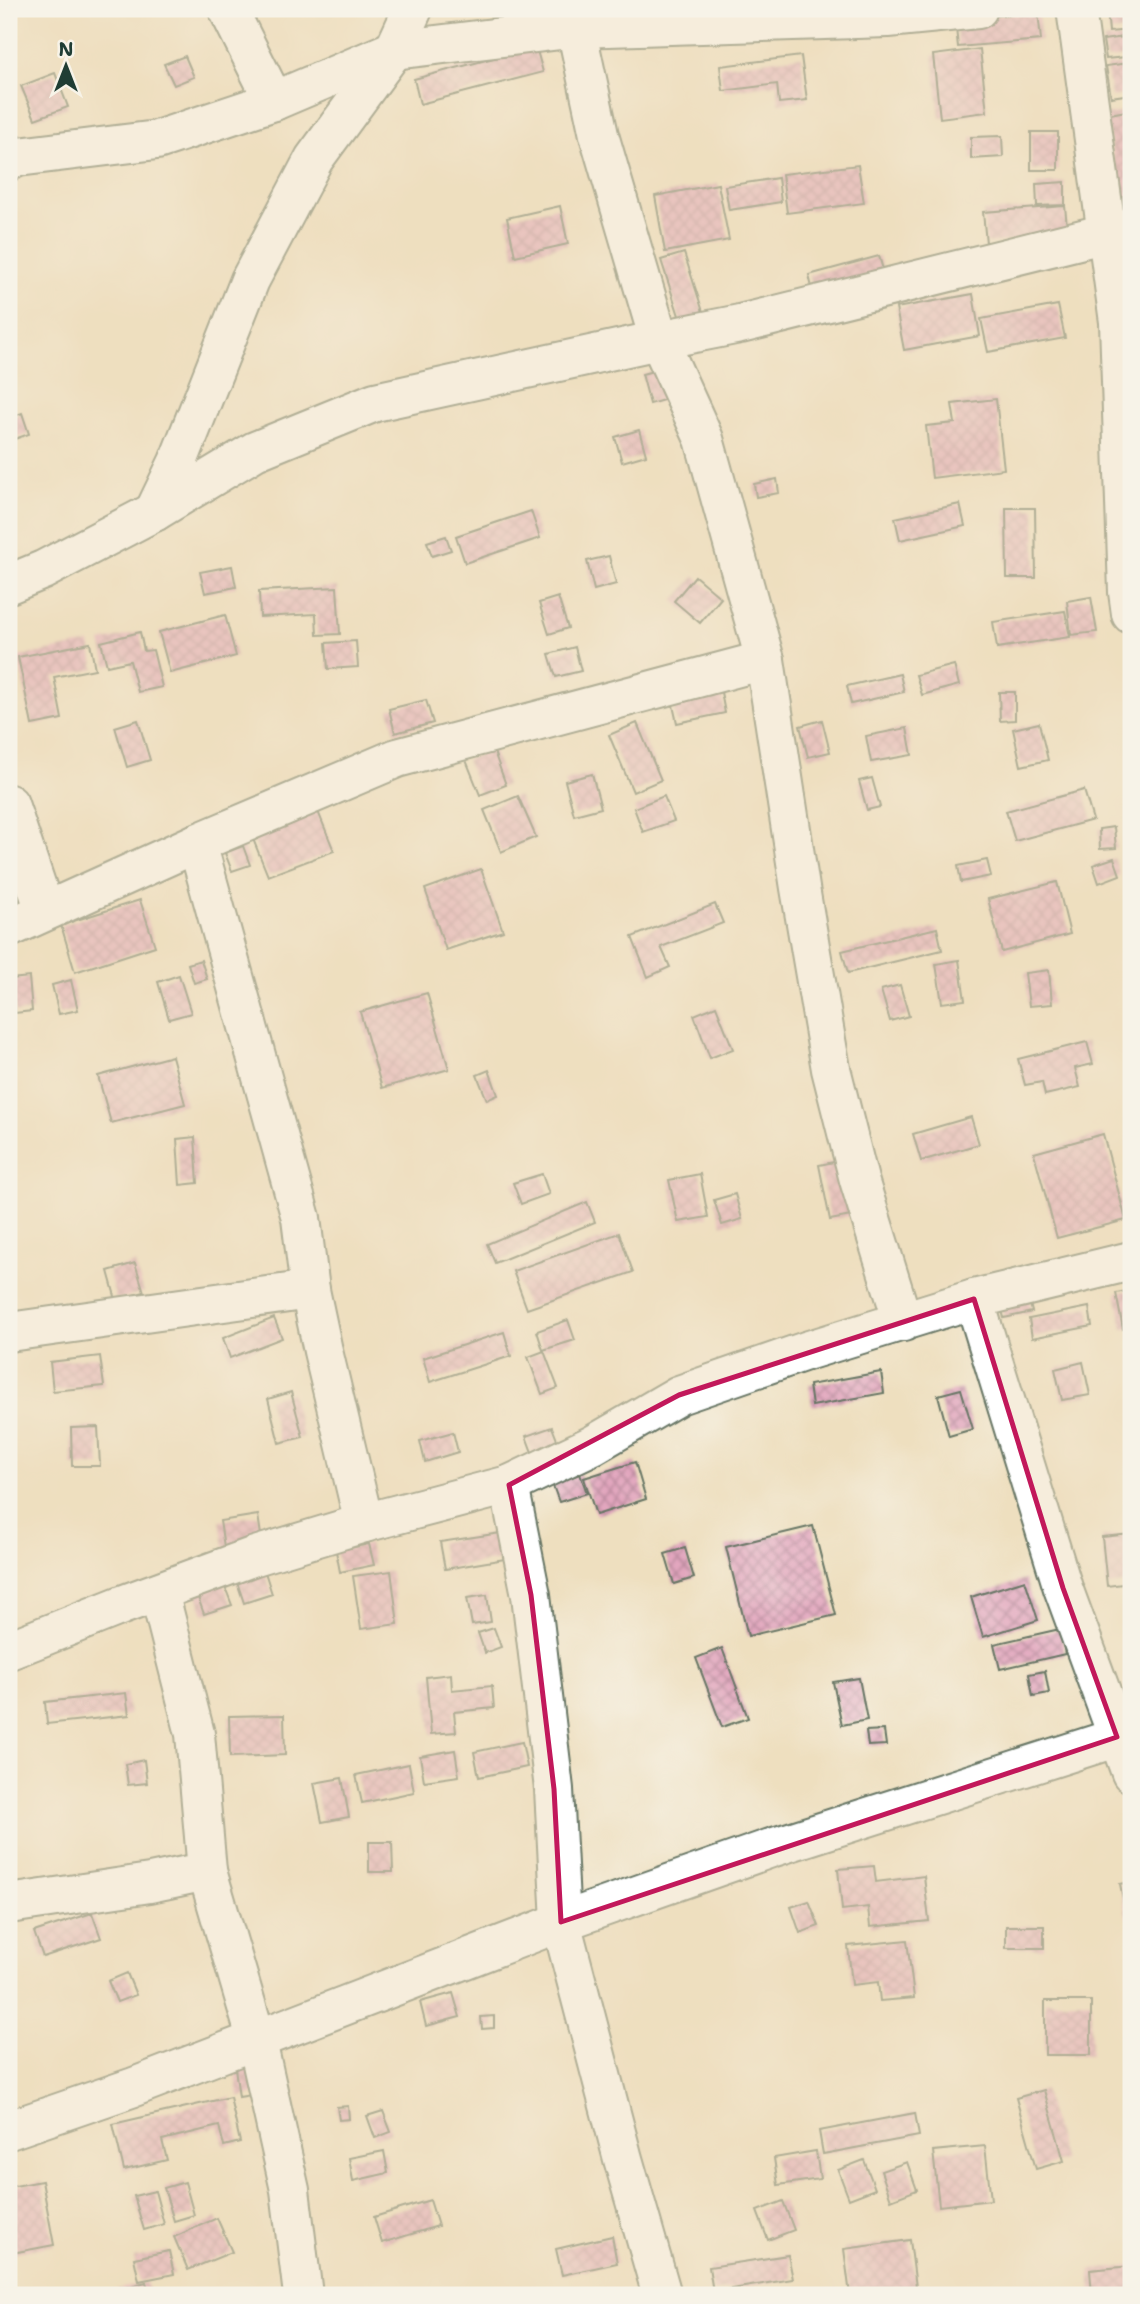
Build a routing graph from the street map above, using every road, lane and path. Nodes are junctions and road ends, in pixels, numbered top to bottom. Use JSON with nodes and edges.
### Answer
{"nodes":[{"id":1,"x":228,"y":9,"type":"edge"},
{"id":2,"x":413,"y":9,"type":"edge"},
{"id":3,"x":978,"y":9,"type":"edge"},
{"id":4,"x":1076,"y":9,"type":"edge"},
{"id":5,"x":574,"y":18,"type":"edge"},
{"id":6,"x":394,"y":50,"type":"junction"},
{"id":7,"x":274,"y":101,"type":"junction"},
{"id":8,"x":12,"y":150,"type":"edge"},
{"id":9,"x":1118,"y":231,"type":"edge"},
{"id":10,"x":659,"y":340,"type":"junction"},
{"id":11,"x":154,"y":512,"type":"junction"},
{"id":12,"x":9,"y":584,"type":"edge"},
{"id":13,"x":1131,"y":614,"type":"edge"},
{"id":14,"x":765,"y":660,"type":"junction"},
{"id":15,"x":9,"y":804,"type":"edge"},
{"id":16,"x":197,"y":843,"type":"junction"},
{"id":17,"x":45,"y":911,"type":"junction"},
{"id":18,"x":9,"y":928,"type":"edge"},
{"id":19,"x":1131,"y":1261,"type":"edge"},
{"id":20,"x":310,"y":1290,"type":"junction"},
{"id":21,"x":974,"y":1299,"type":"junction"},
{"id":22,"x":903,"y":1322,"type":"junction"},
{"id":23,"x":9,"y":1332,"type":"edge"},
{"id":24,"x":509,"y":1485,"type":"junction"},
{"id":25,"x":363,"y":1523,"type":"junction"},
{"id":26,"x":159,"y":1592,"type":"junction"},
{"id":27,"x":9,"y":1650,"type":"edge"},
{"id":28,"x":1124,"y":1735,"type":"edge"},
{"id":29,"x":1131,"y":1773,"type":"edge"},
{"id":30,"x":207,"y":1871,"type":"junction"},
{"id":31,"x":9,"y":1904,"type":"edge"},
{"id":32,"x":561,"y":1922,"type":"junction"},
{"id":33,"x":257,"y":2040,"type":"junction"},
{"id":34,"x":9,"y":2130,"type":"edge"},
{"id":35,"x":303,"y":2295,"type":"edge"},
{"id":36,"x":662,"y":2295,"type":"edge"}],
"edges":[{"from":1,"to":7,"type":"street"},
{"from":2,"to":6,"type":"street"},
{"from":3,"to":5,"type":"street"},
{"from":4,"to":9,"type":"street"},
{"from":5,"to":6,"type":"street"},
{"from":5,"to":10,"type":"street"},
{"from":6,"to":7,"type":"street"},
{"from":6,"to":11,"type":"street"},
{"from":7,"to":8,"type":"street"},
{"from":9,"to":10,"type":"street"},
{"from":9,"to":13,"type":"street"},
{"from":10,"to":11,"type":"street"},
{"from":10,"to":14,"type":"street"},
{"from":11,"to":12,"type":"street"},
{"from":14,"to":16,"type":"street"},
{"from":14,"to":22,"type":"street"},
{"from":15,"to":17,"type":"street"},
{"from":16,"to":17,"type":"street"},
{"from":16,"to":20,"type":"street"},
{"from":17,"to":18,"type":"street"},
{"from":19,"to":21,"type":"street"},
{"from":20,"to":23,"type":"street"},
{"from":20,"to":25,"type":"street"},
{"from":21,"to":22,"type":"street"},
{"from":21,"to":28,"type":"street"},
{"from":22,"to":24,"type":"street"},
{"from":24,"to":25,"type":"street"},
{"from":24,"to":32,"type":"street"},
{"from":25,"to":26,"type":"street"},
{"from":26,"to":27,"type":"street"},
{"from":26,"to":30,"type":"street"},
{"from":28,"to":29,"type":"street"},
{"from":28,"to":32,"type":"street"},
{"from":30,"to":31,"type":"street"},
{"from":30,"to":33,"type":"street"},
{"from":32,"to":33,"type":"street"},
{"from":32,"to":36,"type":"street"},
{"from":33,"to":34,"type":"street"},
{"from":33,"to":35,"type":"street"}]}
